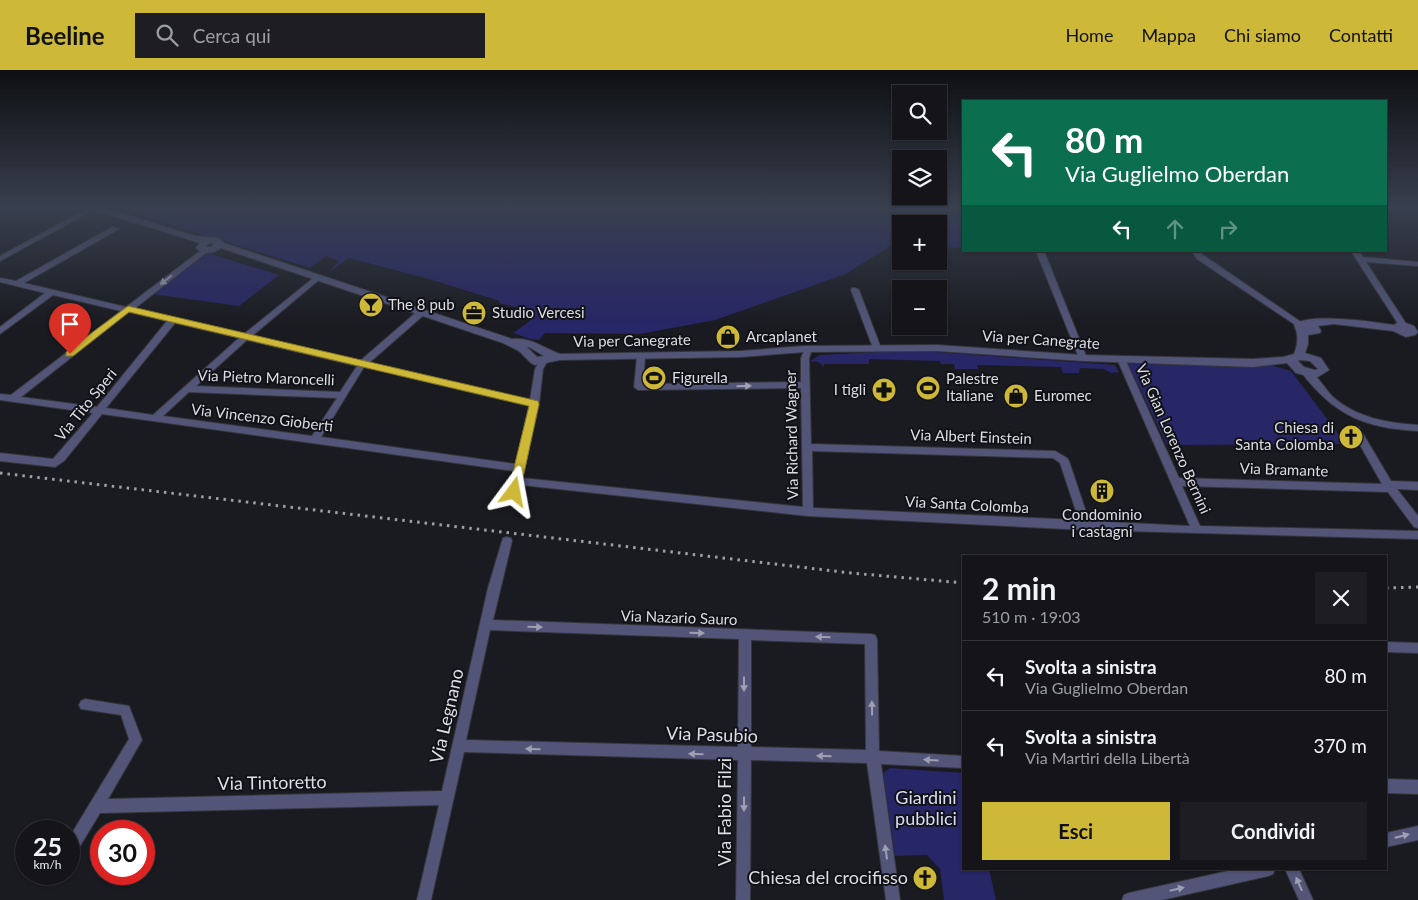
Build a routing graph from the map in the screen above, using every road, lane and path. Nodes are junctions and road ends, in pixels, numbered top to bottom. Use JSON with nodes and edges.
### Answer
{"nodes":[{"id":1,"x":23,"y":247,"type":"edge"},
{"id":2,"x":83,"y":247,"type":"edge"},
{"id":3,"x":203,"y":247,"type":"edge"},
{"id":4,"x":221,"y":247,"type":"edge"},
{"id":5,"x":1040,"y":252,"type":"edge"},
{"id":6,"x":1197,"y":252,"type":"edge"},
{"id":7,"x":1356,"y":252,"type":"edge"},
{"id":8,"x":0,"y":259,"type":"edge"},
{"id":9,"x":1360,"y":259,"type":"junction"},
{"id":10,"x":1418,"y":264,"type":"edge"},
{"id":11,"x":317,"y":277,"type":"junction"},
{"id":12,"x":0,"y":280,"type":"edge"},
{"id":13,"x":17,"y":284,"type":"junction"},
{"id":14,"x":854,"y":290,"type":"dead end"},
{"id":15,"x":51,"y":292,"type":"junction"},
{"id":16,"x":128,"y":309,"type":"junction"},
{"id":17,"x":423,"y":311,"type":"junction"},
{"id":18,"x":173,"y":320,"type":"junction"},
{"id":19,"x":1399,"y":326,"type":"junction"},
{"id":20,"x":1307,"y":330,"type":"junction"},
{"id":21,"x":0,"y":331,"type":"edge"},
{"id":22,"x":1416,"y":331,"type":"edge"},
{"id":23,"x":245,"y":337,"type":"junction"},
{"id":24,"x":877,"y":348,"type":"junction"},
{"id":25,"x":805,"y":352,"type":"junction"},
{"id":26,"x":640,"y":357,"type":"junction"},
{"id":27,"x":1296,"y":357,"type":"junction"},
{"id":28,"x":1083,"y":358,"type":"junction"},
{"id":29,"x":1313,"y":358,"type":"junction"},
{"id":30,"x":1122,"y":359,"type":"junction"},
{"id":31,"x":541,"y":361,"type":"junction"},
{"id":32,"x":1267,"y":363,"type":"junction"},
{"id":33,"x":362,"y":364,"type":"junction"},
{"id":34,"x":1303,"y":371,"type":"junction"},
{"id":35,"x":1320,"y":374,"type":"junction"},
{"id":36,"x":806,"y":385,"type":"junction"},
{"id":37,"x":188,"y":389,"type":"junction"},
{"id":38,"x":342,"y":395,"type":"junction"},
{"id":39,"x":0,"y":397,"type":"edge"},
{"id":40,"x":12,"y":399,"type":"junction"},
{"id":41,"x":534,"y":404,"type":"junction"},
{"id":42,"x":99,"y":411,"type":"junction"},
{"id":43,"x":154,"y":419,"type":"junction"},
{"id":44,"x":1416,"y":428,"type":"edge"},
{"id":45,"x":1356,"y":429,"type":"dead end"},
{"id":46,"x":315,"y":440,"type":"junction"},
{"id":47,"x":807,"y":447,"type":"junction"},
{"id":48,"x":0,"y":457,"type":"edge"},
{"id":49,"x":520,"y":468,"type":"junction"},
{"id":50,"x":1176,"y":482,"type":"junction"},
{"id":51,"x":1418,"y":486,"type":"edge"},
{"id":52,"x":1390,"y":487,"type":"junction"},
{"id":53,"x":808,"y":512,"type":"junction"},
{"id":54,"x":1418,"y":524,"type":"edge"},
{"id":55,"x":1086,"y":526,"type":"junction"},
{"id":56,"x":1197,"y":530,"type":"junction"},
{"id":57,"x":1418,"y":535,"type":"edge"},
{"id":58,"x":507,"y":541,"type":"dead end"},
{"id":59,"x":486,"y":625,"type":"junction"},
{"id":60,"x":744,"y":635,"type":"junction"},
{"id":61,"x":1387,"y":647,"type":"edge"},
{"id":62,"x":1418,"y":648,"type":"edge"},
{"id":63,"x":85,"y":705,"type":"dead end"},
{"id":64,"x":459,"y":746,"type":"junction"},
{"id":65,"x":744,"y":755,"type":"junction"},
{"id":66,"x":873,"y":757,"type":"junction"},
{"id":67,"x":962,"y":762,"type":"edge"},
{"id":68,"x":1387,"y":786,"type":"edge"},
{"id":69,"x":1418,"y":787,"type":"edge"},
{"id":70,"x":448,"y":798,"type":"junction"},
{"id":71,"x":97,"y":806,"type":"junction"},
{"id":72,"x":1418,"y":832,"type":"edge"},
{"id":73,"x":80,"y":833,"type":"edge"},
{"id":74,"x":1387,"y":840,"type":"edge"},
{"id":75,"x":1264,"y":870,"type":"edge"},
{"id":76,"x":1292,"y":870,"type":"edge"},
{"id":77,"x":424,"y":900,"type":"edge"},
{"id":78,"x":743,"y":900,"type":"edge"},
{"id":79,"x":893,"y":900,"type":"edge"},
{"id":80,"x":1129,"y":900,"type":"edge"},
{"id":81,"x":1306,"y":900,"type":"edge"}],
"edges":[{"from":1,"to":8,"type":"street"},
{"from":2,"to":13,"type":"street"},
{"from":3,"to":16,"type":"street","one_way":true},
{"from":4,"to":11,"type":"street"},
{"from":5,"to":28,"type":"street"},
{"from":6,"to":20,"type":"street"},
{"from":7,"to":9,"type":"street"},
{"from":9,"to":10,"type":"street"},
{"from":9,"to":19,"type":"street"},
{"from":11,"to":17,"type":"street"},
{"from":11,"to":23,"type":"street"},
{"from":12,"to":13,"type":"street"},
{"from":13,"to":15,"type":"street"},
{"from":14,"to":24,"type":"street"},
{"from":15,"to":16,"type":"street"},
{"from":15,"to":21,"type":"street"},
{"from":16,"to":18,"type":"street"},
{"from":16,"to":40,"type":"street"},
{"from":17,"to":31,"type":"street"},
{"from":17,"to":33,"type":"street"},
{"from":18,"to":23,"type":"street"},
{"from":18,"to":42,"type":"street","name":"Via Tito Speri"},
{"from":19,"to":20,"type":"street"},
{"from":19,"to":22,"type":"street"},
{"from":20,"to":27,"type":"street"},
{"from":20,"to":29,"type":"street"},
{"from":23,"to":33,"type":"street"},
{"from":23,"to":37,"type":"street"},
{"from":24,"to":25,"type":"street","name":"Via per Canegrate"},
{"from":24,"to":28,"type":"street","name":"Via per Canegrate"},
{"from":25,"to":26,"type":"street","name":"Via per Canegrate"},
{"from":25,"to":36,"type":"street","name":"Via Richard Wagner"},
{"from":26,"to":31,"type":"street","name":"Via per Canegrate"},
{"from":26,"to":36,"type":"street","one_way":true},
{"from":27,"to":29,"type":"street","name":"Via per Canegrate"},
{"from":27,"to":32,"type":"street","name":"Via per Canegrate"},
{"from":27,"to":34,"type":"street"},
{"from":28,"to":30,"type":"street","name":"Via per Canegrate"},
{"from":29,"to":35,"type":"street"},
{"from":30,"to":32,"type":"street","name":"Via per Canegrate"},
{"from":30,"to":50,"type":"street","name":"Via Gian Lorenzo Bernini"},
{"from":31,"to":41,"type":"street"},
{"from":32,"to":34,"type":"street","name":"Via per Canegrate"},
{"from":33,"to":38,"type":"street"},
{"from":33,"to":41,"type":"street"},
{"from":34,"to":35,"type":"street","name":"Via per Canegrate"},
{"from":34,"to":44,"type":"street"},
{"from":35,"to":44,"type":"street"},
{"from":36,"to":47,"type":"street","name":"Via Richard Wagner"},
{"from":37,"to":38,"type":"street","name":"Via Pietro Maroncelli"},
{"from":37,"to":43,"type":"street"},
{"from":38,"to":46,"type":"street"},
{"from":39,"to":40,"type":"street","name":"Via Vincenzo Gioberti"},
{"from":40,"to":42,"type":"street","name":"Via Vincenzo Gioberti"},
{"from":41,"to":49,"type":"street"},
{"from":42,"to":43,"type":"street","name":"Via Vincenzo Gioberti"},
{"from":42,"to":48,"type":"street","name":"Via Tito Speri"},
{"from":43,"to":46,"type":"street","name":"Via Vincenzo Gioberti"},
{"from":45,"to":52,"type":"street"},
{"from":46,"to":49,"type":"street","name":"Via Vincenzo Gioberti"},
{"from":47,"to":53,"type":"street","name":"Via Richard Wagner"},
{"from":47,"to":55,"type":"street","name":"Via Albert Einstein"},
{"from":49,"to":53,"type":"street","name":"Via Santa Colomba"},
{"from":50,"to":52,"type":"street","name":"Via Bramante"},
{"from":50,"to":56,"type":"street","name":"Via Gian Lorenzo Bernini"},
{"from":51,"to":52,"type":"street","name":"Via Bramante"},
{"from":52,"to":54,"type":"street"},
{"from":53,"to":55,"type":"street","name":"Via Santa Colomba"},
{"from":55,"to":56,"type":"street","name":"Via Santa Colomba"},
{"from":56,"to":57,"type":"street","name":"Via Santa Colomba"},
{"from":58,"to":59,"type":"street","name":"Via Legnano"},
{"from":59,"to":60,"type":"street","name":"Via Nazario Sauro","one_way":true},
{"from":59,"to":64,"type":"street","name":"Via Legnano"},
{"from":60,"to":65,"type":"street","name":"Via Fabio Filzi","one_way":true},
{"from":66,"to":60,"type":"street","name":"Via Nazario Sauro","one_way":true},
{"from":61,"to":62,"type":"street"},
{"from":63,"to":71,"type":"street"},
{"from":65,"to":64,"type":"street","name":"Via Pasubio","one_way":true},
{"from":64,"to":70,"type":"street","name":"Via Legnano"},
{"from":66,"to":65,"type":"street","name":"Via Pasubio","one_way":true},
{"from":65,"to":78,"type":"street","name":"Via Fabio Filzi","one_way":true},
{"from":67,"to":66,"type":"street","name":"Via Pasubio","one_way":true},
{"from":79,"to":66,"type":"street","one_way":true},
{"from":68,"to":69,"type":"street"},
{"from":70,"to":71,"type":"street","name":"Via Tintoretto"},
{"from":70,"to":77,"type":"street","name":"Via Legnano"},
{"from":71,"to":73,"type":"street"},
{"from":74,"to":72,"type":"street","one_way":true},
{"from":80,"to":75,"type":"street","one_way":true},
{"from":81,"to":76,"type":"street","one_way":true}]}
